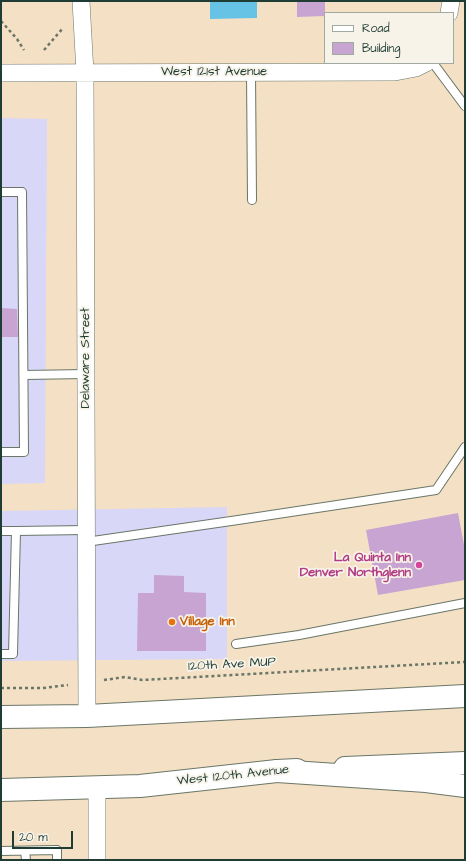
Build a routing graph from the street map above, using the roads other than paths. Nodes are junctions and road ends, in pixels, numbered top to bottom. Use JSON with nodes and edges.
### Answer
{"nodes":[{"id":1,"x":81,"y":1,"type":"edge"},
{"id":2,"x":451,"y":1,"type":"edge"},
{"id":3,"x":449,"y":12,"type":"edge"},
{"id":4,"x":424,"y":64,"type":"edge"},
{"id":5,"x":434,"y":64,"type":"edge"},
{"id":6,"x":252,"y":72,"type":"junction"},
{"id":7,"x":1,"y":73,"type":"edge"},
{"id":8,"x":85,"y":73,"type":"junction"},
{"id":9,"x":465,"y":106,"type":"edge"},
{"id":10,"x":1,"y":192,"type":"edge"},
{"id":11,"x":252,"y":200,"type":"dead end"},
{"id":12,"x":86,"y":374,"type":"junction"},
{"id":13,"x":24,"y":375,"type":"junction"},
{"id":14,"x":465,"y":447,"type":"edge"},
{"id":15,"x":1,"y":452,"type":"edge"},
{"id":16,"x":1,"y":531,"type":"edge"},
{"id":17,"x":16,"y":531,"type":"junction"},
{"id":18,"x":86,"y":536,"type":"junction"},
{"id":19,"x":465,"y":603,"type":"edge"},
{"id":20,"x":236,"y":644,"type":"dead end"},
{"id":21,"x":1,"y":654,"type":"edge"},
{"id":22,"x":465,"y":696,"type":"edge"},
{"id":23,"x":87,"y":716,"type":"junction"},
{"id":24,"x":1,"y":718,"type":"edge"},
{"id":25,"x":465,"y":763,"type":"edge"},
{"id":26,"x":277,"y":770,"type":"junction"},
{"id":27,"x":465,"y":786,"type":"edge"},
{"id":28,"x":97,"y":787,"type":"junction"},
{"id":29,"x":1,"y":790,"type":"edge"},
{"id":30,"x":1,"y":851,"type":"edge"},
{"id":31,"x":25,"y":851,"type":"junction"},
{"id":32,"x":26,"y":860,"type":"edge"},
{"id":33,"x":57,"y":860,"type":"edge"},
{"id":34,"x":97,"y":860,"type":"edge"}],
"edges":[{"from":1,"to":8,"type":"street","name":"Delaware Street"},
{"from":2,"to":3,"type":"street"},
{"from":4,"to":6,"type":"street","name":"West 121st Avenue"},
{"from":5,"to":9,"type":"lane"},
{"from":6,"to":8,"type":"street","name":"West 121st Avenue"},
{"from":6,"to":11,"type":"lane"},
{"from":7,"to":8,"type":"street","name":"West 121st Avenue"},
{"from":8,"to":12,"type":"street","name":"Delaware Street"},
{"from":10,"to":13,"type":"lane"},
{"from":12,"to":13,"type":"lane"},
{"from":12,"to":18,"type":"street","name":"Delaware Street"},
{"from":13,"to":15,"type":"lane"},
{"from":14,"to":18,"type":"lane"},
{"from":16,"to":17,"type":"lane"},
{"from":17,"to":18,"type":"lane"},
{"from":17,"to":21,"type":"lane"},
{"from":18,"to":23,"type":"street","name":"Delaware Street"},
{"from":19,"to":20,"type":"lane"},
{"from":22,"to":23,"type":"main road"},
{"from":23,"to":24,"type":"main road"},
{"from":25,"to":26,"type":"main road","name":"West 120th Avenue"},
{"from":26,"to":27,"type":"main road"},
{"from":26,"to":28,"type":"main road","name":"West 120th Avenue"},
{"from":28,"to":29,"type":"main road","name":"West 120th Avenue"},
{"from":28,"to":34,"type":"street"},
{"from":30,"to":31,"type":"lane"},
{"from":31,"to":32,"type":"lane"},
{"from":31,"to":33,"type":"lane"}]}
